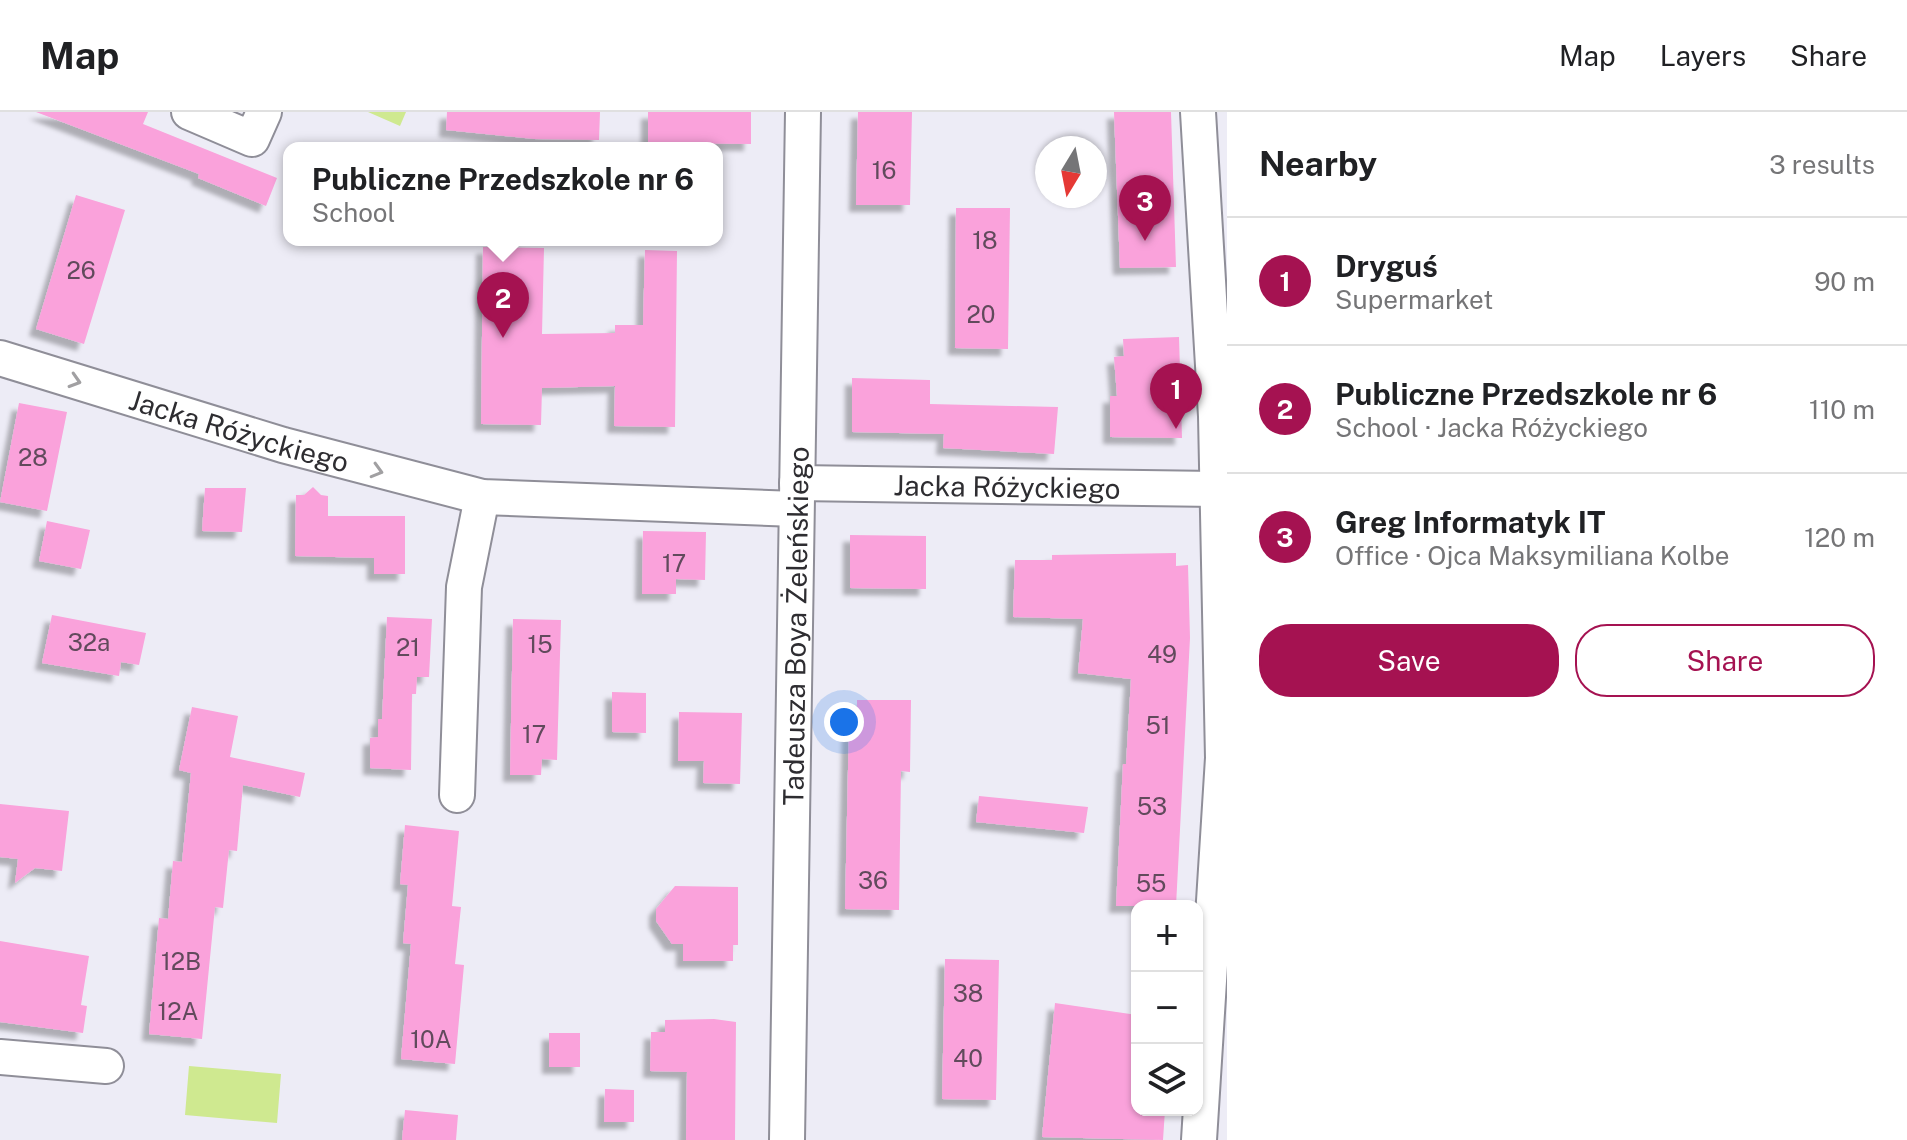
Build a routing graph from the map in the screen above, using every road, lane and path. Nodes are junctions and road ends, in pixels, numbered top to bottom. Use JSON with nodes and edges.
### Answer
{"nodes":[{"id":1,"x":189,"y":112,"type":"edge"},
{"id":2,"x":264,"y":112,"type":"edge"},
{"id":3,"x":803,"y":112,"type":"edge"},
{"id":4,"x":1198,"y":112,"type":"edge"},
{"id":5,"x":0,"y":358,"type":"edge"},
{"id":6,"x":1220,"y":493,"type":"edge"},
{"id":7,"x":797,"y":496,"type":"junction"},
{"id":8,"x":482,"y":497,"type":"junction"},
{"id":9,"x":457,"y":795,"type":"dead end"},
{"id":10,"x":0,"y":1057,"type":"edge"},
{"id":11,"x":106,"y":1066,"type":"dead end"},
{"id":12,"x":787,"y":1140,"type":"edge"},
{"id":13,"x":1199,"y":1140,"type":"edge"}],
"edges":[{"from":1,"to":2,"type":"street"},
{"from":3,"to":7,"type":"street","name":"Tadeusza Boya Żeleńskiego"},
{"from":4,"to":6,"type":"street"},
{"from":5,"to":8,"type":"street","name":"Jacka Różyckiego","one_way":true},
{"from":6,"to":7,"type":"street","name":"Jacka Różyckiego"},
{"from":6,"to":13,"type":"street"},
{"from":7,"to":8,"type":"street","name":"Jacka Różyckiego"},
{"from":7,"to":12,"type":"street","name":"Tadeusza Boya Żeleńskiego"},
{"from":8,"to":9,"type":"street"},
{"from":10,"to":11,"type":"street"}]}
